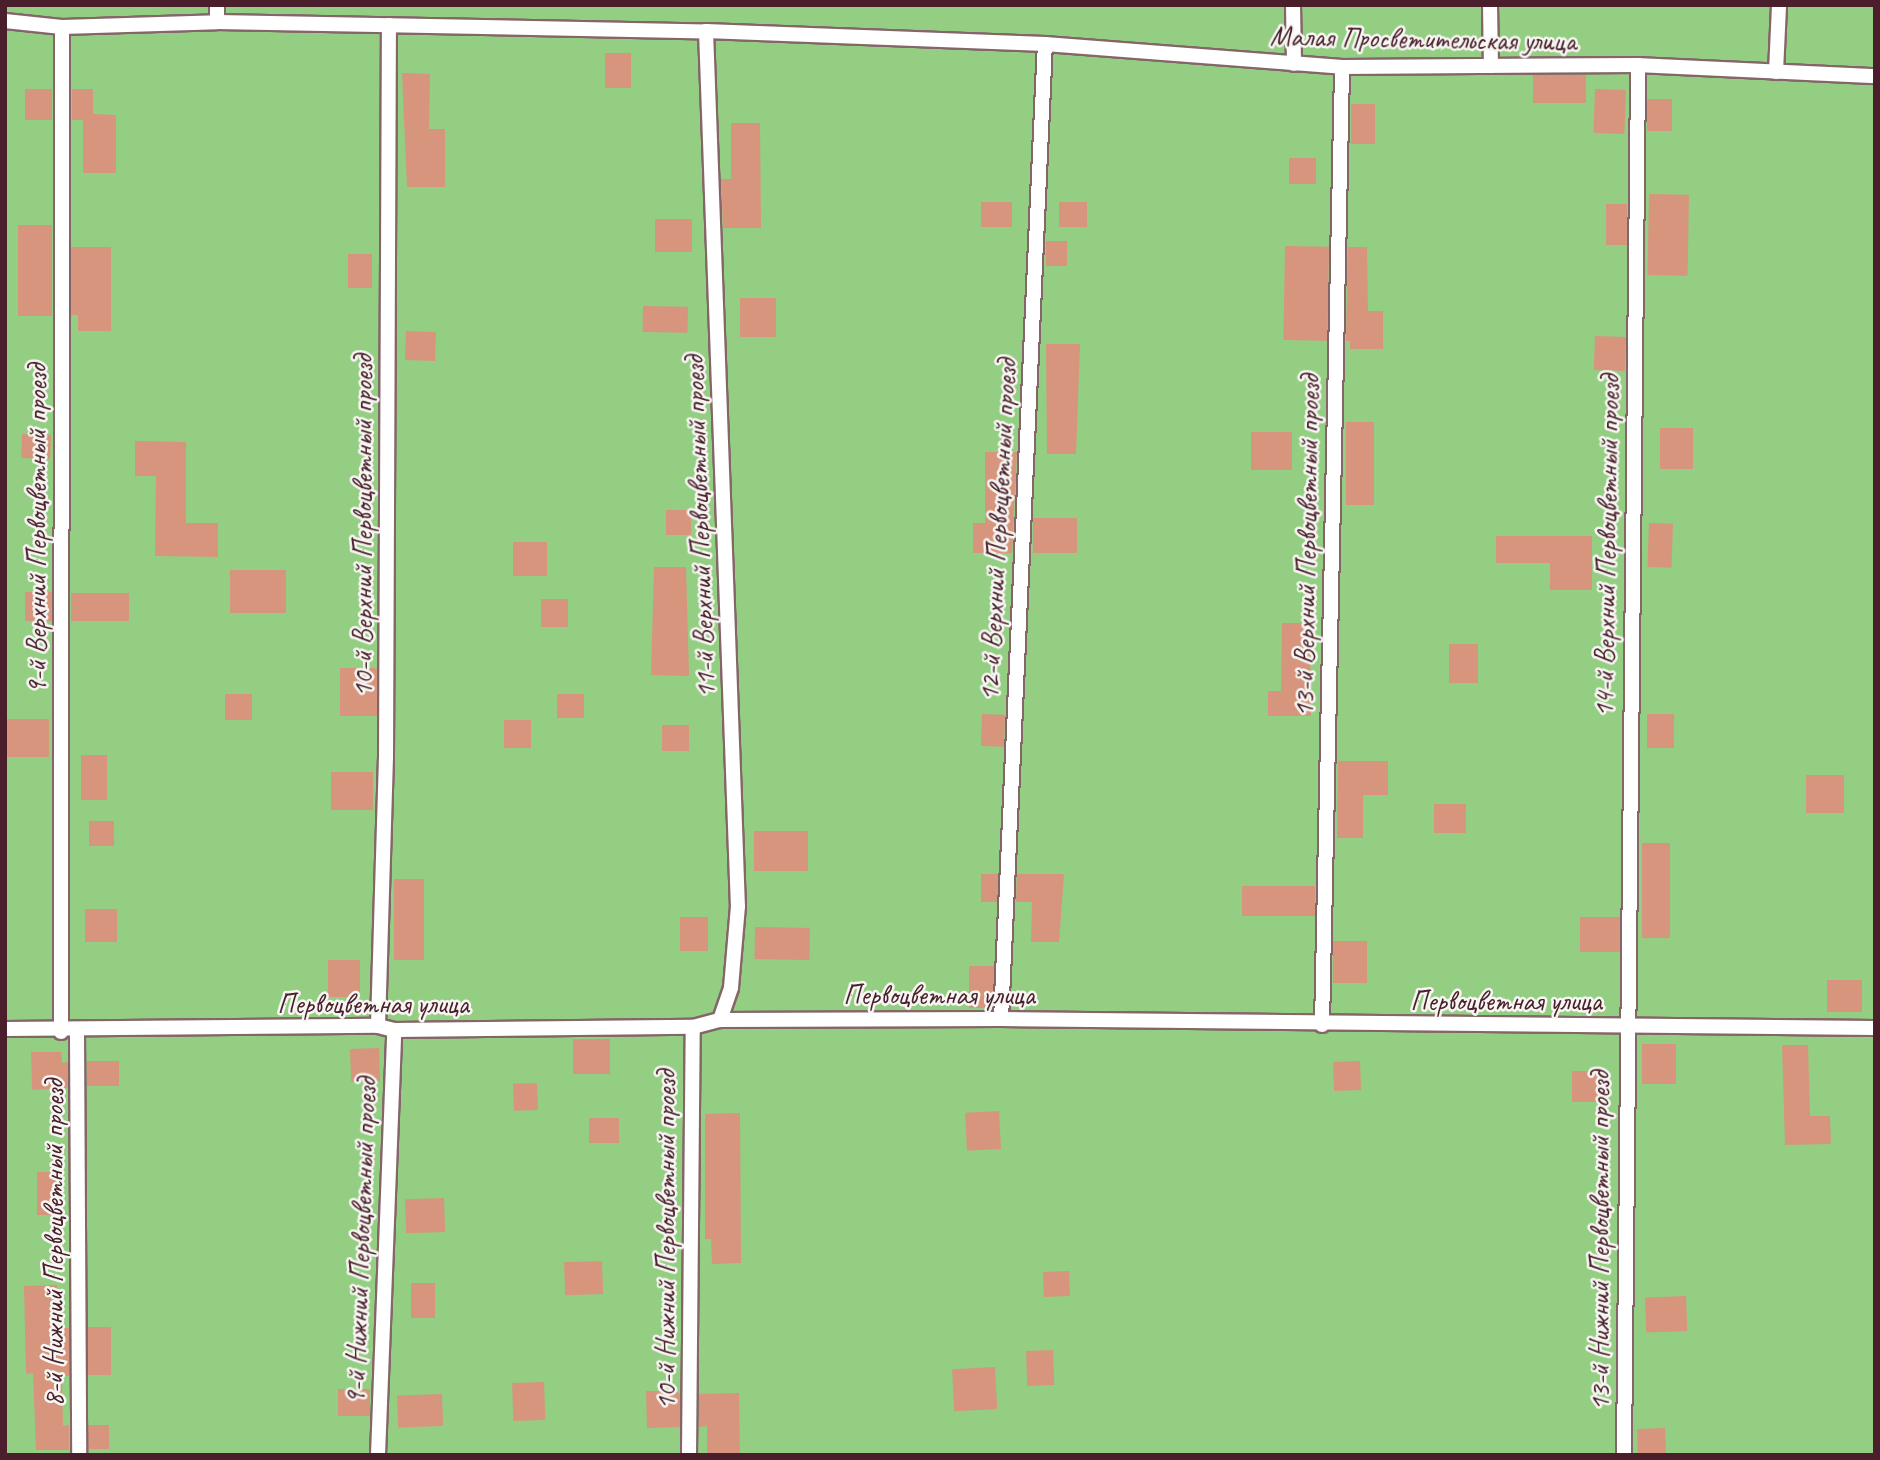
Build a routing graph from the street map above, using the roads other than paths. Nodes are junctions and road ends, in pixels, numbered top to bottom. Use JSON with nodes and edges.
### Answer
{"nodes":[{"id":1,"x":217,"y":5,"type":"edge"},
{"id":2,"x":1293,"y":5,"type":"edge"},
{"id":3,"x":1490,"y":5,"type":"edge"},
{"id":4,"x":1779,"y":5,"type":"edge"},
{"id":5,"x":5,"y":21,"type":"edge"},
{"id":6,"x":216,"y":22,"type":"junction"},
{"id":7,"x":389,"y":25,"type":"junction"},
{"id":8,"x":62,"y":27,"type":"junction"},
{"id":9,"x":706,"y":31,"type":"junction"},
{"id":10,"x":1045,"y":44,"type":"junction"},
{"id":11,"x":1294,"y":64,"type":"junction"},
{"id":12,"x":1638,"y":65,"type":"junction"},
{"id":13,"x":1491,"y":66,"type":"junction"},
{"id":14,"x":1342,"y":67,"type":"junction"},
{"id":15,"x":1776,"y":72,"type":"junction"},
{"id":16,"x":1875,"y":76,"type":"edge"},
{"id":17,"x":1001,"y":1019,"type":"junction"},
{"id":18,"x":720,"y":1020,"type":"junction"},
{"id":19,"x":1322,"y":1025,"type":"junction"},
{"id":20,"x":378,"y":1026,"type":"junction"},
{"id":21,"x":1625,"y":1026,"type":"junction"},
{"id":22,"x":693,"y":1027,"type":"junction"},
{"id":23,"x":1875,"y":1028,"type":"edge"},
{"id":24,"x":5,"y":1029,"type":"edge"},
{"id":25,"x":394,"y":1030,"type":"junction"},
{"id":26,"x":69,"y":1032,"type":"junction"},
{"id":27,"x":79,"y":1455,"type":"edge"},
{"id":28,"x":378,"y":1455,"type":"edge"},
{"id":29,"x":689,"y":1455,"type":"edge"},
{"id":30,"x":1624,"y":1455,"type":"edge"}],
"edges":[{"from":1,"to":6,"type":"lane"},
{"from":2,"to":11,"type":"lane"},
{"from":3,"to":13,"type":"lane"},
{"from":4,"to":15,"type":"lane"},
{"from":5,"to":8,"type":"lane","name":"Малая Просветительская улица"},
{"from":6,"to":7,"type":"lane","name":"Малая Просветительская улица"},
{"from":6,"to":8,"type":"lane","name":"Малая Просветительская улица"},
{"from":7,"to":9,"type":"lane","name":"Малая Просветительская улица"},
{"from":7,"to":20,"type":"lane","name":"10-й Верхний Первоцветный проезд"},
{"from":8,"to":26,"type":"lane","name":"9-й Верхний Первоцветный проезд"},
{"from":9,"to":10,"type":"lane","name":"Малая Просветительская улица"},
{"from":9,"to":18,"type":"lane","name":"11-й Верхний Первоцветный проезд"},
{"from":10,"to":11,"type":"lane","name":"Малая Просветительская улица"},
{"from":10,"to":17,"type":"lane","name":"12-й Верхний Первоцветный проезд"},
{"from":11,"to":14,"type":"lane","name":"Малая Просветительская улица"},
{"from":12,"to":13,"type":"lane","name":"Малая Просветительская улица"},
{"from":12,"to":15,"type":"lane","name":"Малая Просветительская улица"},
{"from":12,"to":21,"type":"lane","name":"14-й Верхний Первоцветный проезд"},
{"from":13,"to":14,"type":"lane","name":"Малая Просветительская улица"},
{"from":14,"to":19,"type":"lane","name":"13-й Верхний Первоцветный проезд"},
{"from":15,"to":16,"type":"lane","name":"Малая Просветительская улица"},
{"from":17,"to":18,"type":"lane","name":"Первоцветная улица"},
{"from":17,"to":19,"type":"lane","name":"Первоцветная улица"},
{"from":18,"to":22,"type":"lane","name":"Первоцветная улица"},
{"from":19,"to":21,"type":"lane","name":"Первоцветная улица"},
{"from":20,"to":25,"type":"lane","name":"Первоцветная улица"},
{"from":20,"to":26,"type":"lane","name":"Первоцветная улица"},
{"from":21,"to":23,"type":"lane","name":"Первоцветная улица"},
{"from":21,"to":30,"type":"lane","name":"13-й Нижний Первоцветный проезд"},
{"from":22,"to":25,"type":"lane","name":"Первоцветная улица"},
{"from":22,"to":29,"type":"lane","name":"10-й Нижний Первоцветный проезд"},
{"from":24,"to":26,"type":"lane","name":"Первоцветная улица"},
{"from":25,"to":28,"type":"lane","name":"9-й Нижний Первоцветный проезд"},
{"from":26,"to":27,"type":"lane","name":"8-й Нижний Первоцветный проезд"}]}
